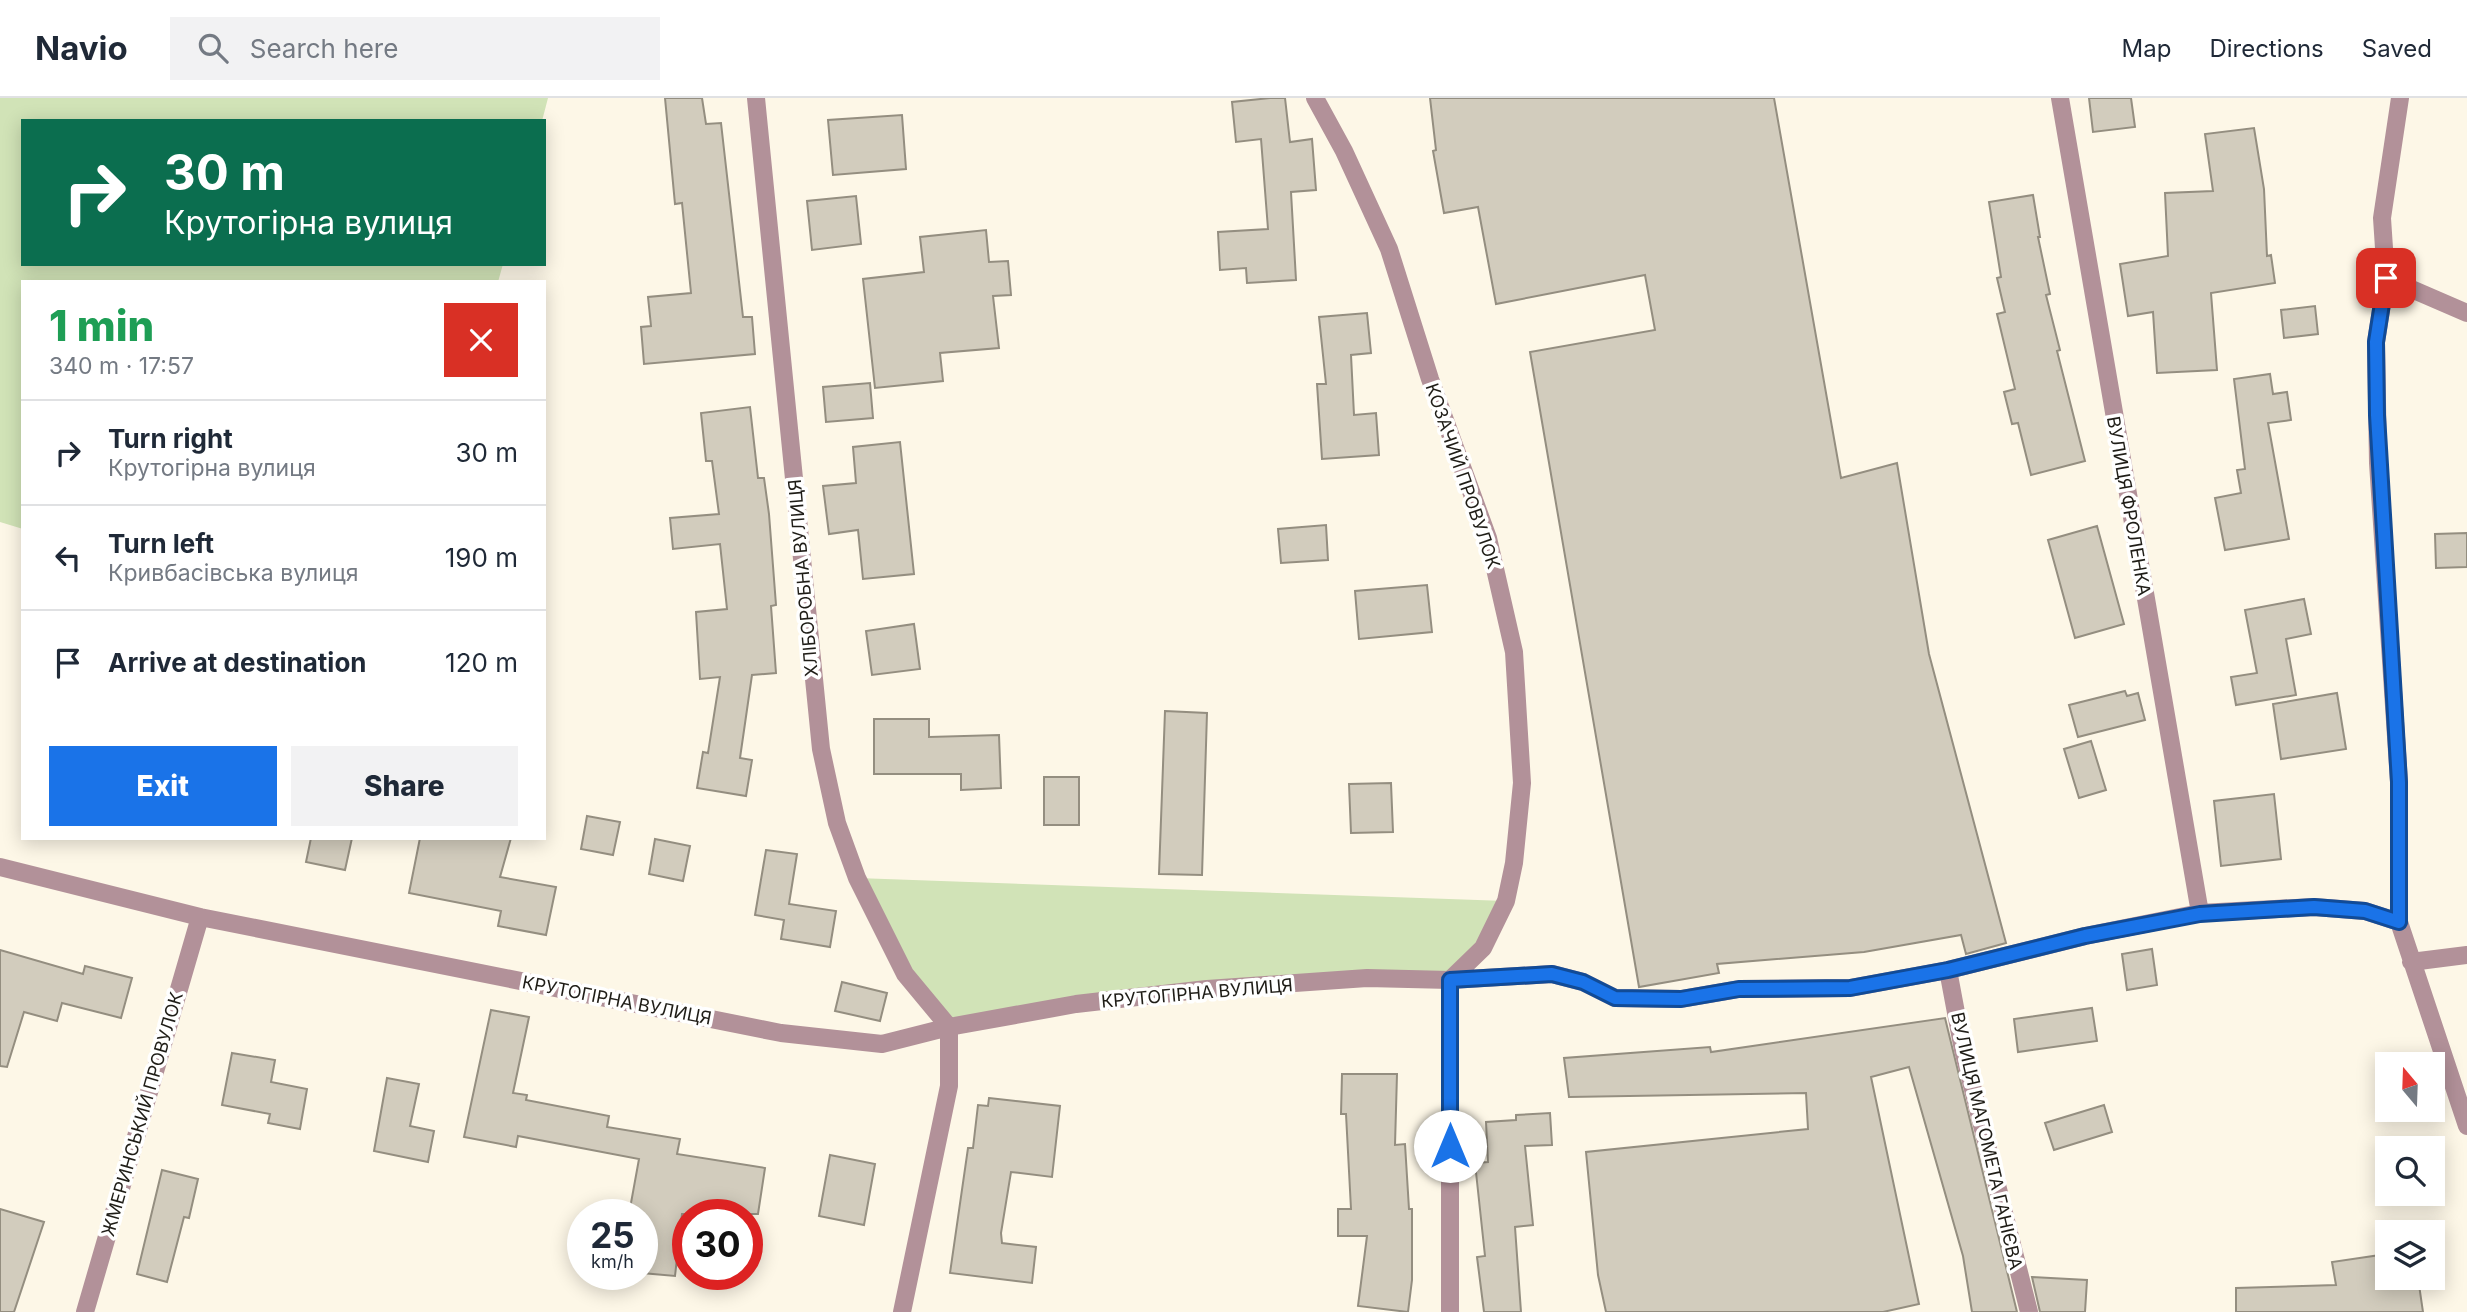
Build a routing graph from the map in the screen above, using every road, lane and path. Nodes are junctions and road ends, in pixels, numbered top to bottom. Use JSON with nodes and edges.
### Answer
{"nodes":[{"id":1,"x":756,"y":98,"type":"edge"},
{"id":2,"x":1315,"y":98,"type":"edge"},
{"id":3,"x":2060,"y":98,"type":"edge"},
{"id":4,"x":2400,"y":98,"type":"edge"},
{"id":5,"x":2386,"y":278,"type":"junction"},
{"id":6,"x":2467,"y":313,"type":"edge"},
{"id":7,"x":0,"y":867,"type":"edge"},
{"id":8,"x":2200,"y":914,"type":"junction"},
{"id":9,"x":200,"y":917,"type":"junction"},
{"id":10,"x":2399,"y":922,"type":"junction"},
{"id":11,"x":2467,"y":955,"type":"edge"},
{"id":12,"x":2411,"y":962,"type":"junction"},
{"id":13,"x":1948,"y":970,"type":"junction"},
{"id":14,"x":1450,"y":980,"type":"junction"},
{"id":15,"x":948,"y":1027,"type":"junction"},
{"id":16,"x":2467,"y":1126,"type":"edge"},
{"id":17,"x":85,"y":1312,"type":"edge"},
{"id":18,"x":902,"y":1312,"type":"edge"},
{"id":19,"x":1450,"y":1312,"type":"edge"},
{"id":20,"x":2029,"y":1312,"type":"edge"}],
"edges":[{"from":1,"to":15,"type":"street","name":"ХЛІБОРОБНА ВУЛИЦЯ"},
{"from":2,"to":14,"type":"street","name":"КОЗАЧИЙ ПРОВУЛОК"},
{"from":3,"to":8,"type":"street","name":"ВУЛИЦЯ ФРОЛЕНКА"},
{"from":4,"to":5,"type":"street"},
{"from":5,"to":6,"type":"street"},
{"from":5,"to":10,"type":"street"},
{"from":7,"to":9,"type":"street","name":"КРУТОГІРНА ВУЛИЦЯ"},
{"from":8,"to":10,"type":"street","name":"КРУТОГІРНА ВУЛИЦЯ"},
{"from":8,"to":13,"type":"street","name":"КРУТОГІРНА ВУЛИЦЯ"},
{"from":9,"to":15,"type":"street","name":"КРУТОГІРНА ВУЛИЦЯ"},
{"from":9,"to":17,"type":"street","name":"ЖМЕРИНСЬКИЙ ПРОВУЛОК"},
{"from":10,"to":12,"type":"street"},
{"from":11,"to":12,"type":"street"},
{"from":12,"to":16,"type":"street"},
{"from":13,"to":14,"type":"street","name":"КРУТОГІРНА ВУЛИЦЯ"},
{"from":13,"to":20,"type":"street","name":"ВУЛИЦЯ МАГОМЕТА ГАНІЄВА"},
{"from":14,"to":15,"type":"street","name":"КРУТОГІРНА ВУЛИЦЯ"},
{"from":14,"to":19,"type":"street"},
{"from":15,"to":18,"type":"street"}]}
